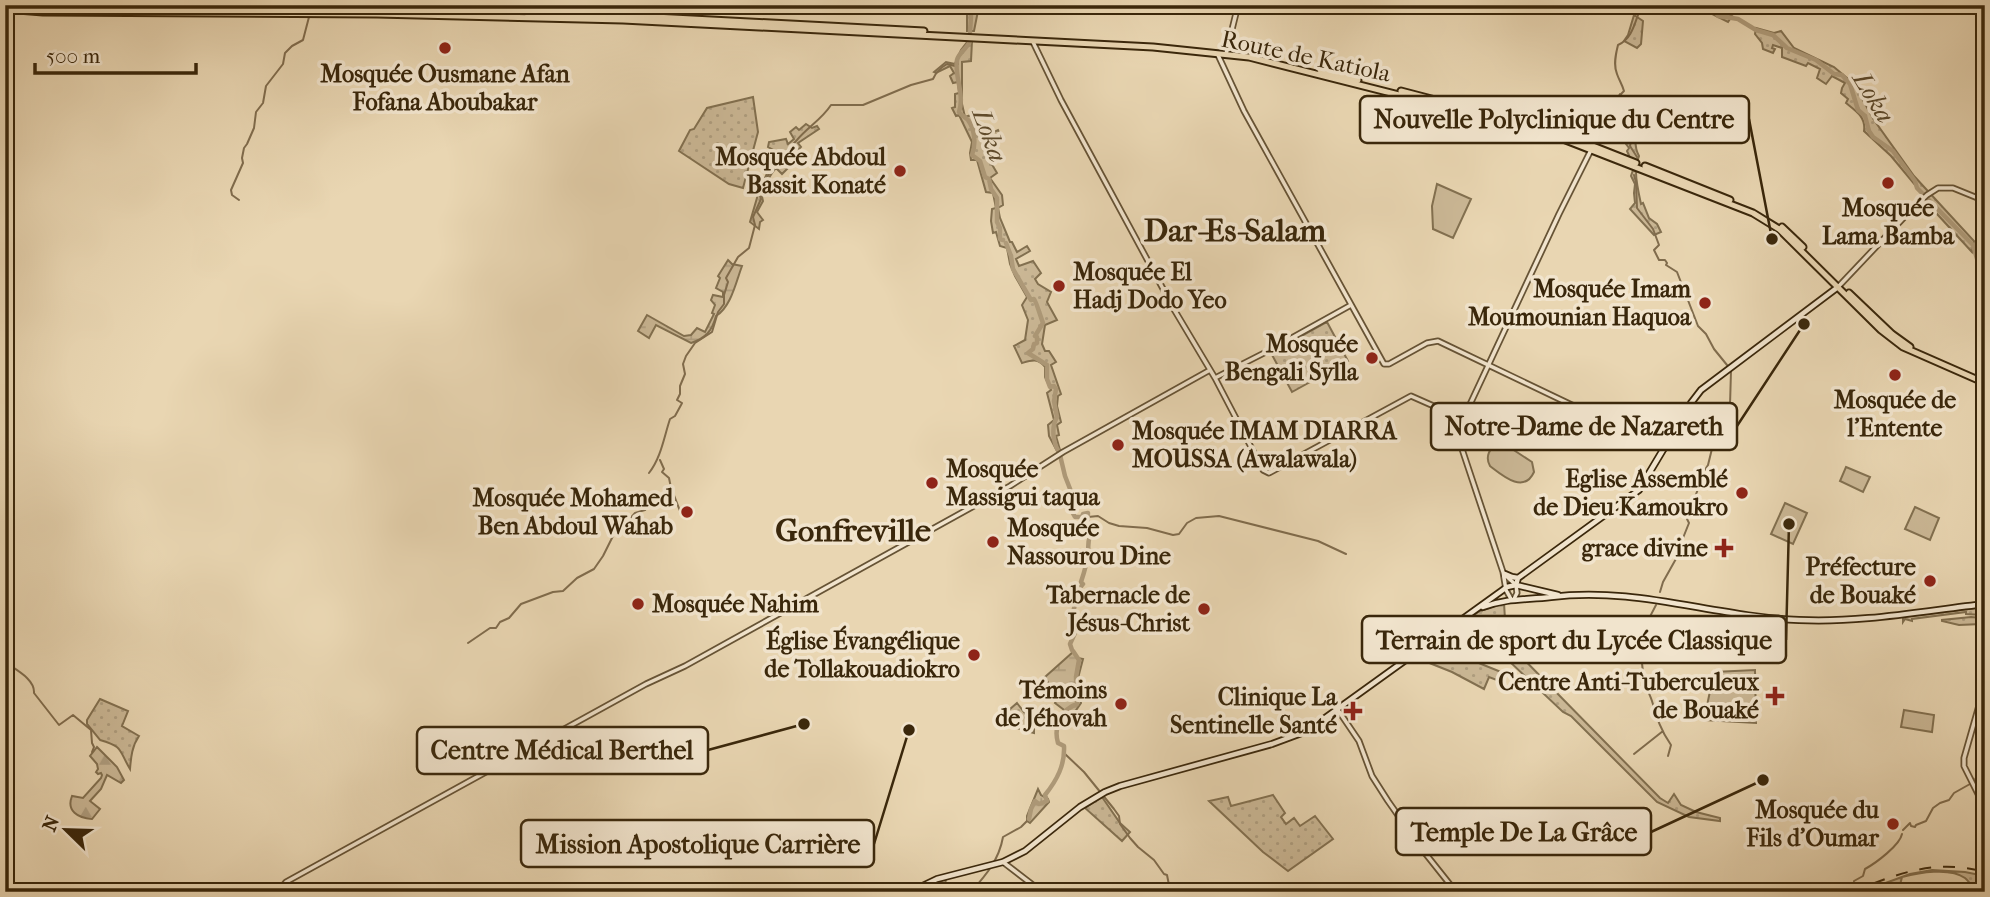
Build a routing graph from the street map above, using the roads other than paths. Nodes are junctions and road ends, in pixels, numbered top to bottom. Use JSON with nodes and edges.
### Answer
{"nodes":[{"id":1,"x":1238,"y":5,"type":"edge"},
{"id":2,"x":5,"y":9,"type":"edge"},
{"id":3,"x":508,"y":16,"type":"junction"},
{"id":4,"x":1032,"y":40,"type":"junction"},
{"id":5,"x":1217,"y":53,"type":"junction"},
{"id":6,"x":1226,"y":53,"type":"junction"},
{"id":7,"x":1592,"y":148,"type":"junction"},
{"id":8,"x":1985,"y":201,"type":"edge"},
{"id":9,"x":1839,"y":285,"type":"junction"},
{"id":10,"x":1351,"y":305,"type":"junction"},
{"id":11,"x":1488,"y":364,"type":"junction"},
{"id":12,"x":1210,"y":370,"type":"junction"},
{"id":13,"x":1215,"y":378,"type":"junction"},
{"id":14,"x":1985,"y":381,"type":"edge"},
{"id":15,"x":1462,"y":419,"type":"junction"},
{"id":16,"x":1665,"y":449,"type":"junction"},
{"id":17,"x":1504,"y":573,"type":"junction"},
{"id":18,"x":1518,"y":578,"type":"junction"},
{"id":19,"x":1516,"y":585,"type":"junction"},
{"id":20,"x":1505,"y":588,"type":"junction"},
{"id":21,"x":1558,"y":596,"type":"junction"},
{"id":22,"x":1512,"y":599,"type":"junction"},
{"id":23,"x":1985,"y":604,"type":"edge"},
{"id":24,"x":1477,"y":609,"type":"junction"},
{"id":25,"x":1985,"y":658,"type":"edge"},
{"id":26,"x":1338,"y":709,"type":"junction"},
{"id":27,"x":1985,"y":808,"type":"edge"},
{"id":28,"x":1003,"y":862,"type":"junction"},
{"id":29,"x":282,"y":892,"type":"edge"},
{"id":30,"x":910,"y":892,"type":"edge"},
{"id":31,"x":1042,"y":892,"type":"edge"},
{"id":32,"x":1456,"y":892,"type":"edge"}],
"edges":[{"from":1,"to":6,"type":"street"},
{"from":2,"to":3,"type":"highway"},
{"from":3,"to":4,"type":"highway","name":"Route de Katiola"},
{"from":3,"to":6,"type":"highway","name":"Route de Katiola"},
{"from":4,"to":5,"type":"highway","name":"Route de Katiola"},
{"from":4,"to":12,"type":"street"},
{"from":5,"to":6,"type":"highway","name":"Route de Katiola"},
{"from":5,"to":10,"type":"street"},
{"from":6,"to":7,"type":"highway","name":"Route de Katiola"},
{"from":7,"to":9,"type":"highway","name":"Route de Katiola"},
{"from":7,"to":11,"type":"street"},
{"from":8,"to":9,"type":"street"},
{"from":9,"to":14,"type":"highway","name":"Route de Katiola"},
{"from":9,"to":16,"type":"main road"},
{"from":10,"to":11,"type":"street"},
{"from":10,"to":13,"type":"street"},
{"from":11,"to":15,"type":"street"},
{"from":11,"to":16,"type":"street"},
{"from":12,"to":13,"type":"street"},
{"from":12,"to":29,"type":"street"},
{"from":13,"to":15,"type":"street"},
{"from":15,"to":17,"type":"street"},
{"from":16,"to":18,"type":"main road"},
{"from":17,"to":18,"type":"main road"},
{"from":17,"to":19,"type":"street"},
{"from":17,"to":20,"type":"street"},
{"from":18,"to":19,"type":"main road"},
{"from":19,"to":20,"type":"main road"},
{"from":19,"to":21,"type":"main road"},
{"from":19,"to":22,"type":"street"},
{"from":20,"to":22,"type":"street"},
{"from":20,"to":24,"type":"main road"},
{"from":21,"to":22,"type":"main road"},
{"from":21,"to":23,"type":"main road"},
{"from":22,"to":24,"type":"main road"},
{"from":24,"to":26,"type":"main road"},
{"from":25,"to":27,"type":"street"},
{"from":26,"to":28,"type":"main road"},
{"from":26,"to":32,"type":"street"},
{"from":28,"to":30,"type":"main road"},
{"from":28,"to":31,"type":"street"}]}
